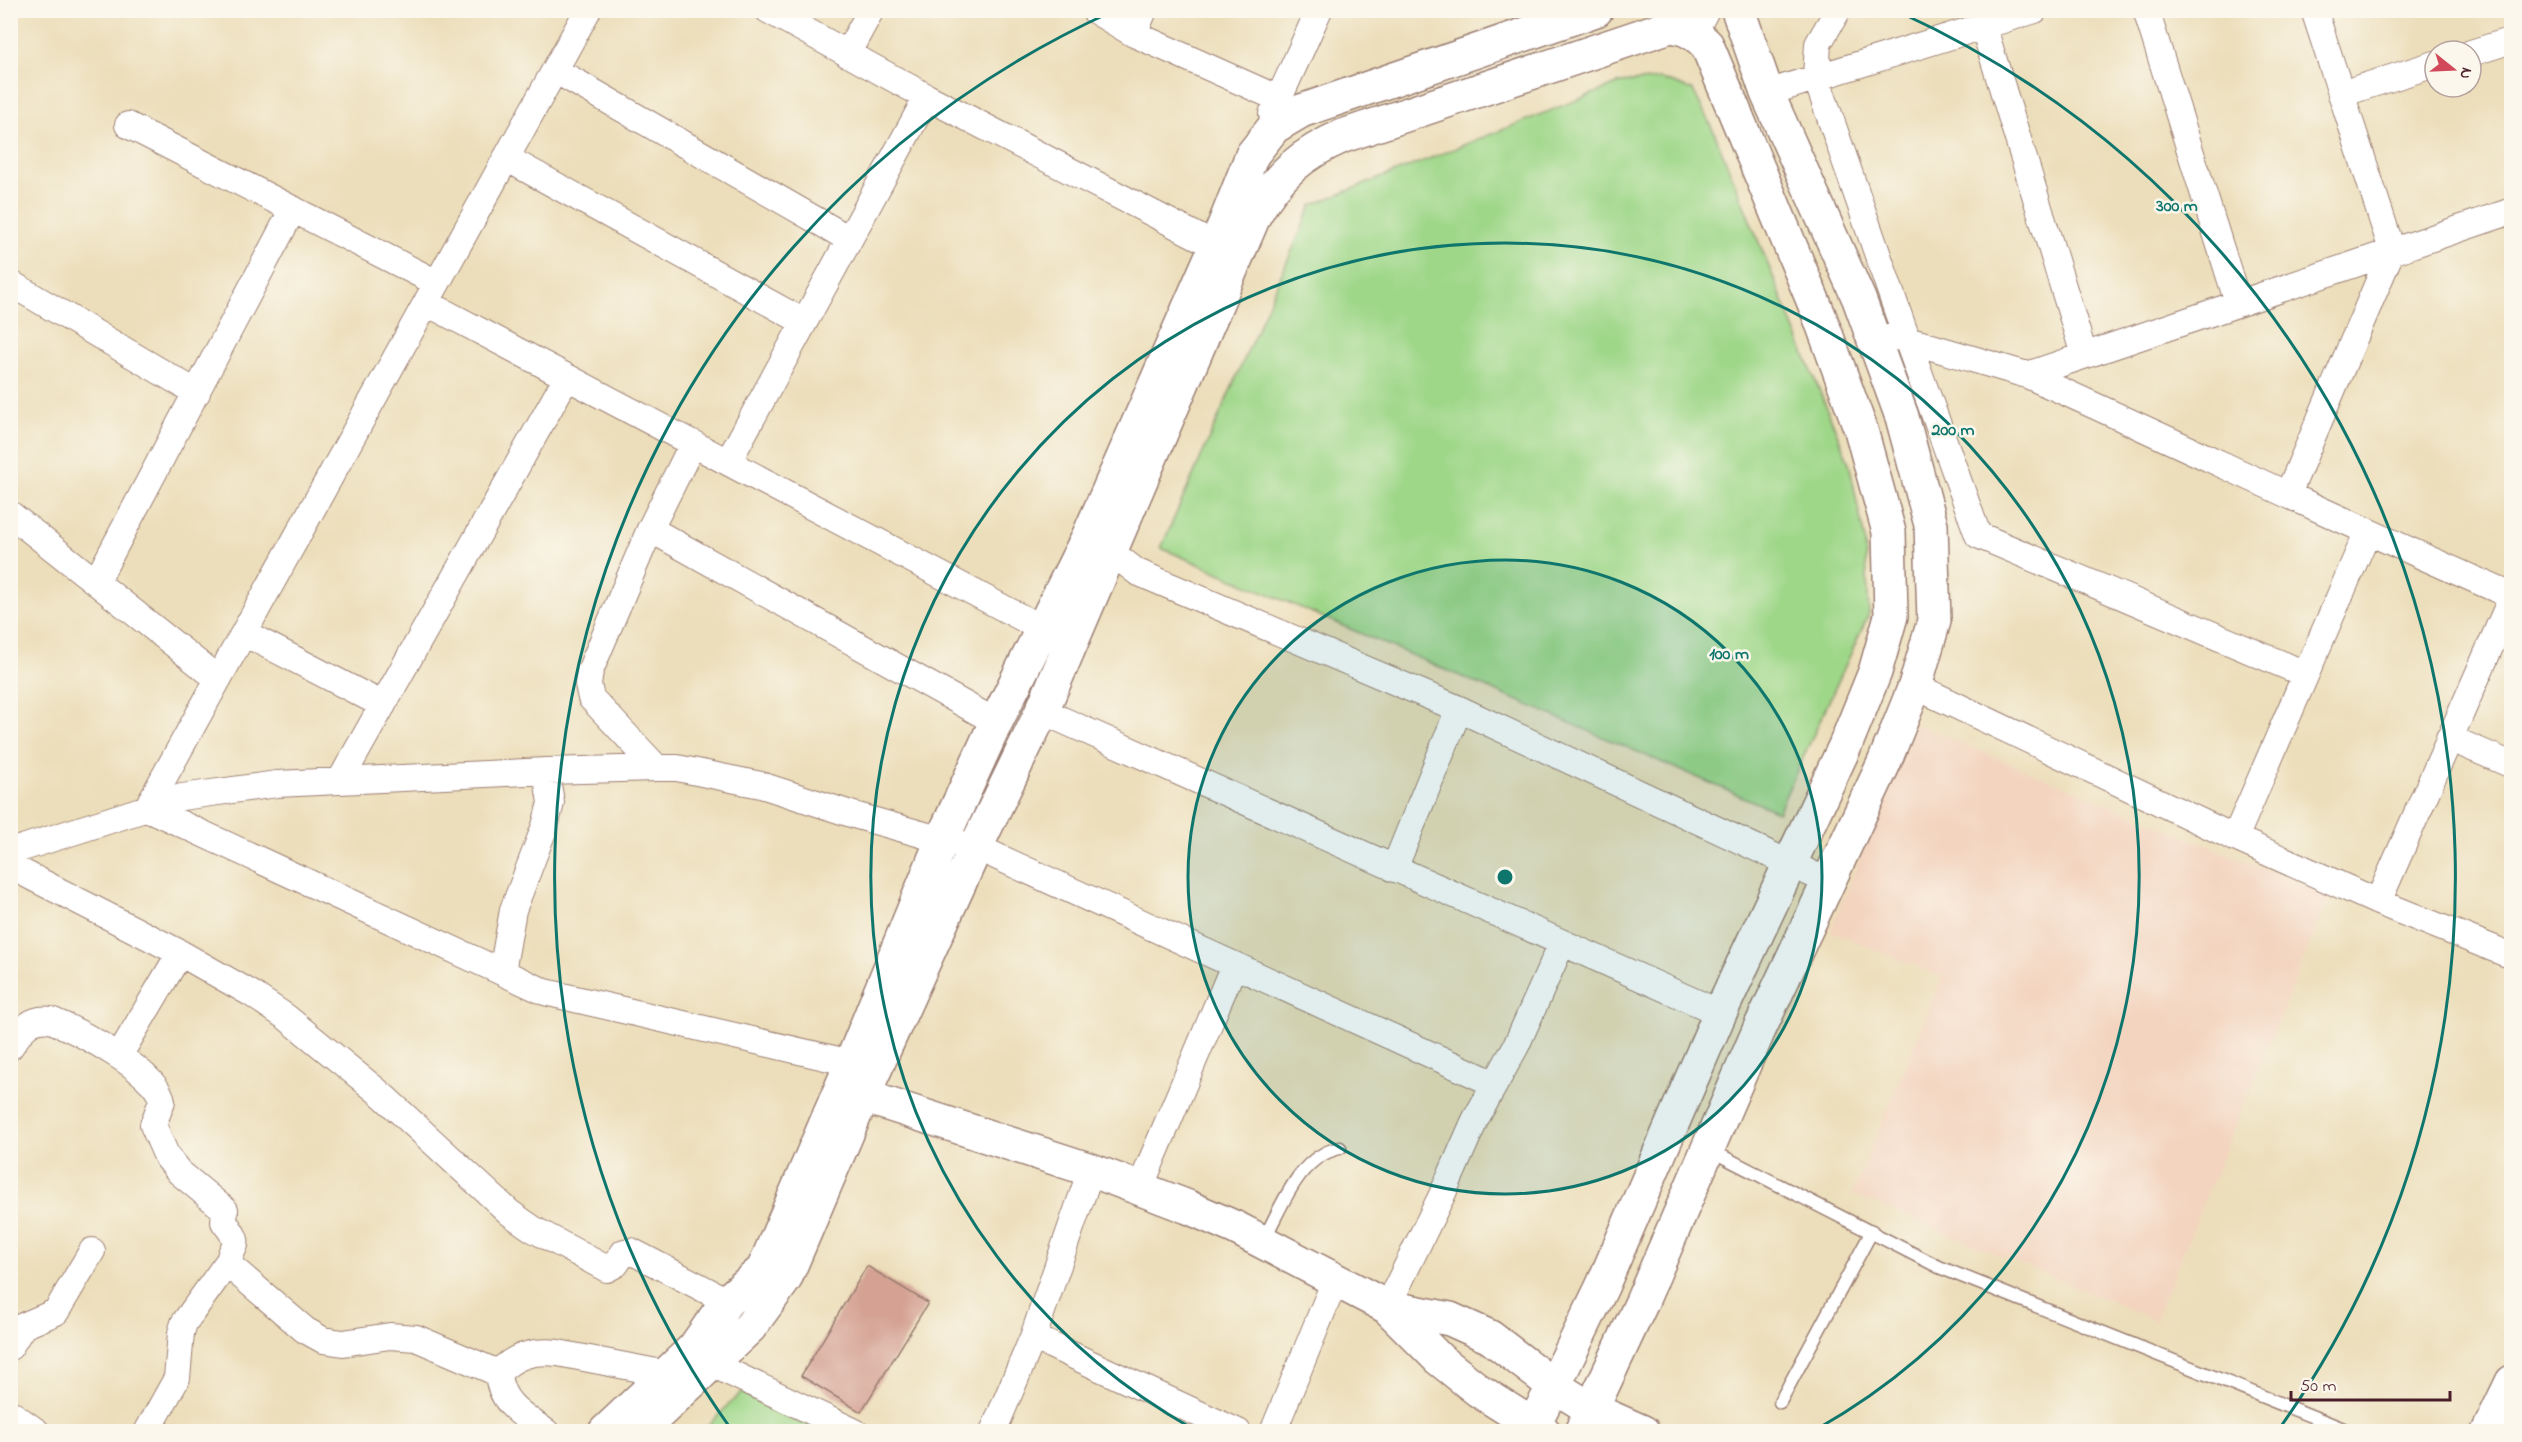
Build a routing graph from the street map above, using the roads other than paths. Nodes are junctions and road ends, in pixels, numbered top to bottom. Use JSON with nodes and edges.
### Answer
{"nodes":[{"id":1,"x":588,"y":10,"type":"edge"},
{"id":2,"x":768,"y":10,"type":"edge"},
{"id":3,"x":870,"y":10,"type":"edge"},
{"id":4,"x":1094,"y":10,"type":"edge"},
{"id":5,"x":1144,"y":10,"type":"edge"},
{"id":6,"x":1319,"y":10,"type":"edge"},
{"id":7,"x":1596,"y":10,"type":"edge"},
{"id":8,"x":1738,"y":10,"type":"edge"},
{"id":9,"x":1838,"y":10,"type":"edge"},
{"id":10,"x":2035,"y":10,"type":"edge"},
{"id":11,"x":2146,"y":10,"type":"edge"},
{"id":12,"x":2314,"y":10,"type":"edge"},
{"id":13,"x":1686,"y":20,"type":"edge"},
{"id":14,"x":1984,"y":28,"type":"junction"},
{"id":15,"x":1134,"y":34,"type":"junction"},
{"id":16,"x":2511,"y":40,"type":"edge"},
{"id":17,"x":2483,"y":49,"type":"edge"},
{"id":18,"x":847,"y":54,"type":"junction"},
{"id":19,"x":2423,"y":68,"type":"edge"},
{"id":20,"x":555,"y":70,"type":"junction"},
{"id":21,"x":1816,"y":77,"type":"junction"},
{"id":22,"x":1767,"y":93,"type":"junction"},
{"id":23,"x":2341,"y":94,"type":"junction"},
{"id":24,"x":927,"y":97,"type":"junction"},
{"id":25,"x":1277,"y":98,"type":"junction"},
{"id":26,"x":128,"y":125,"type":"dead end"},
{"id":27,"x":1263,"y":139,"type":"junction"},
{"id":28,"x":506,"y":158,"type":"junction"},
{"id":29,"x":293,"y":209,"type":"junction"},
{"id":30,"x":2511,"y":211,"type":"edge"},
{"id":31,"x":849,"y":239,"type":"junction"},
{"id":32,"x":1215,"y":246,"type":"junction"},
{"id":33,"x":2392,"y":250,"type":"junction"},
{"id":34,"x":10,"y":283,"type":"edge"},
{"id":35,"x":432,"y":293,"type":"junction"},
{"id":36,"x":2238,"y":303,"type":"junction"},
{"id":37,"x":804,"y":322,"type":"junction"},
{"id":38,"x":1870,"y":331,"type":"junction"},
{"id":39,"x":1906,"y":339,"type":"junction"},
{"id":40,"x":2084,"y":355,"type":"junction"},
{"id":41,"x":2027,"y":375,"type":"junction"},
{"id":42,"x":567,"y":377,"type":"junction"},
{"id":43,"x":197,"y":393,"type":"junction"},
{"id":44,"x":693,"y":443,"type":"junction"},
{"id":45,"x":728,"y":462,"type":"junction"},
{"id":46,"x":2288,"y":494,"type":"junction"},
{"id":47,"x":10,"y":514,"type":"edge"},
{"id":48,"x":650,"y":529,"type":"junction"},
{"id":49,"x":2367,"y":533,"type":"junction"},
{"id":50,"x":1111,"y":552,"type":"junction"},
{"id":51,"x":96,"y":582,"type":"junction"},
{"id":52,"x":2511,"y":597,"type":"edge"},
{"id":53,"x":1043,"y":629,"type":"junction"},
{"id":54,"x":244,"y":633,"type":"junction"},
{"id":55,"x":2305,"y":674,"type":"junction"},
{"id":56,"x":218,"y":679,"type":"junction"},
{"id":57,"x":1915,"y":686,"type":"junction"},
{"id":58,"x":383,"y":705,"type":"junction"},
{"id":59,"x":1459,"y":709,"type":"junction"},
{"id":60,"x":1042,"y":711,"type":"junction"},
{"id":61,"x":996,"y":722,"type":"junction"},
{"id":62,"x":2449,"y":738,"type":"junction"},
{"id":63,"x":2511,"y":765,"type":"edge"},
{"id":64,"x":657,"y":768,"type":"junction"},
{"id":65,"x":546,"y":771,"type":"junction"},
{"id":66,"x":340,"y":781,"type":"junction"},
{"id":67,"x":147,"y":808,"type":"junction"},
{"id":68,"x":2235,"y":838,"type":"junction"},
{"id":69,"x":942,"y":840,"type":"junction"},
{"id":70,"x":976,"y":847,"type":"junction"},
{"id":71,"x":10,"y":852,"type":"edge"},
{"id":72,"x":1789,"y":863,"type":"junction"},
{"id":73,"x":10,"y":866,"type":"edge"},
{"id":74,"x":1394,"y":869,"type":"junction"},
{"id":75,"x":1827,"y":881,"type":"junction"},
{"id":76,"x":2378,"y":902,"type":"junction"},
{"id":77,"x":1562,"y":943,"type":"junction"},
{"id":78,"x":180,"y":953,"type":"junction"},
{"id":79,"x":2511,"y":956,"type":"edge"},
{"id":80,"x":1234,"y":965,"type":"junction"},
{"id":81,"x":502,"y":972,"type":"junction"},
{"id":82,"x":1720,"y":1013,"type":"junction"},
{"id":83,"x":10,"y":1047,"type":"edge"},
{"id":84,"x":119,"y":1056,"type":"junction"},
{"id":85,"x":851,"y":1063,"type":"junction"},
{"id":86,"x":1495,"y":1084,"type":"junction"},
{"id":87,"x":863,"y":1096,"type":"junction"},
{"id":88,"x":1340,"y":1148,"type":"dead end"},
{"id":89,"x":1708,"y":1149,"type":"junction"},
{"id":90,"x":1091,"y":1170,"type":"junction"},
{"id":91,"x":1140,"y":1188,"type":"junction"},
{"id":92,"x":1872,"y":1231,"type":"junction"},
{"id":93,"x":1263,"y":1242,"type":"junction"},
{"id":94,"x":92,"y":1251,"type":"dead end"},
{"id":95,"x":230,"y":1259,"type":"junction"},
{"id":96,"x":1336,"y":1278,"type":"junction"},
{"id":97,"x":727,"y":1301,"type":"junction"},
{"id":98,"x":1387,"y":1307,"type":"junction"},
{"id":99,"x":1033,"y":1337,"type":"junction"},
{"id":100,"x":10,"y":1347,"type":"edge"},
{"id":101,"x":710,"y":1363,"type":"junction"},
{"id":102,"x":498,"y":1373,"type":"junction"},
{"id":103,"x":667,"y":1374,"type":"junction"},
{"id":104,"x":2511,"y":1382,"type":"edge"},
{"id":105,"x":1554,"y":1386,"type":"junction"},
{"id":106,"x":1780,"y":1402,"type":"dead end"},
{"id":107,"x":1586,"y":1420,"type":"edge"},
{"id":108,"x":1536,"y":1429,"type":"edge"},
{"id":109,"x":147,"y":1431,"type":"edge"},
{"id":110,"x":546,"y":1431,"type":"edge"},
{"id":111,"x":605,"y":1431,"type":"edge"},
{"id":112,"x":639,"y":1431,"type":"edge"},
{"id":113,"x":855,"y":1431,"type":"edge"},
{"id":114,"x":993,"y":1431,"type":"edge"},
{"id":115,"x":1238,"y":1431,"type":"edge"},
{"id":116,"x":1273,"y":1431,"type":"edge"},
{"id":117,"x":1642,"y":1431,"type":"edge"},
{"id":118,"x":2351,"y":1431,"type":"edge"},
{"id":119,"x":2488,"y":1431,"type":"edge"}],
"edges":[{"from":1,"to":20,"type":"street"},
{"from":2,"to":18,"type":"street"},
{"from":3,"to":18,"type":"street"},
{"from":4,"to":15,"type":"street"},
{"from":5,"to":15,"type":"street"},
{"from":6,"to":25,"type":"street"},
{"from":7,"to":27,"type":"main road"},
{"from":8,"to":22,"type":"main road"},
{"from":9,"to":21,"type":"street"},
{"from":10,"to":14,"type":"street"},
{"from":11,"to":36,"type":"street"},
{"from":12,"to":23,"type":"street"},
{"from":13,"to":50,"type":"main road"},
{"from":13,"to":72,"type":"main road"},
{"from":14,"to":21,"type":"street"},
{"from":14,"to":40,"type":"street"},
{"from":15,"to":25,"type":"street"},
{"from":16,"to":17,"type":"street"},
{"from":18,"to":24,"type":"street"},
{"from":19,"to":23,"type":"street"},
{"from":20,"to":28,"type":"street"},
{"from":20,"to":31,"type":"street"},
{"from":21,"to":22,"type":"street"},
{"from":21,"to":39,"type":"street"},
{"from":22,"to":38,"type":"main road"},
{"from":23,"to":33,"type":"street"},
{"from":24,"to":31,"type":"street"},
{"from":24,"to":32,"type":"street"},
{"from":25,"to":27,"type":"street"},
{"from":26,"to":29,"type":"street"},
{"from":27,"to":32,"type":"main road"},
{"from":28,"to":35,"type":"street"},
{"from":28,"to":37,"type":"street"},
{"from":29,"to":35,"type":"street"},
{"from":29,"to":43,"type":"street"},
{"from":30,"to":33,"type":"street"},
{"from":31,"to":37,"type":"street"},
{"from":32,"to":53,"type":"main road"},
{"from":33,"to":36,"type":"street"},
{"from":33,"to":46,"type":"street"},
{"from":34,"to":43,"type":"street"},
{"from":35,"to":42,"type":"street"},
{"from":35,"to":54,"type":"street"},
{"from":36,"to":40,"type":"street"},
{"from":37,"to":45,"type":"street"},
{"from":38,"to":39,"type":"street"},
{"from":38,"to":57,"type":"main road"},
{"from":39,"to":41,"type":"street"},
{"from":39,"to":55,"type":"street"},
{"from":40,"to":41,"type":"street"},
{"from":41,"to":46,"type":"street"},
{"from":42,"to":44,"type":"street"},
{"from":42,"to":58,"type":"street"},
{"from":43,"to":51,"type":"street"},
{"from":44,"to":45,"type":"street"},
{"from":44,"to":48,"type":"street"},
{"from":45,"to":53,"type":"street"},
{"from":46,"to":49,"type":"street"},
{"from":47,"to":51,"type":"street"},
{"from":48,"to":61,"type":"street"},
{"from":48,"to":64,"type":"street"},
{"from":49,"to":52,"type":"street"},
{"from":49,"to":55,"type":"street"},
{"from":50,"to":59,"type":"street"},
{"from":50,"to":60,"type":"main road"},
{"from":51,"to":56,"type":"street"},
{"from":52,"to":62,"type":"street"},
{"from":53,"to":61,"type":"main road"},
{"from":54,"to":56,"type":"street"},
{"from":54,"to":58,"type":"street"},
{"from":55,"to":68,"type":"street"},
{"from":56,"to":67,"type":"street"},
{"from":57,"to":68,"type":"street"},
{"from":57,"to":75,"type":"main road"},
{"from":58,"to":66,"type":"street"},
{"from":59,"to":72,"type":"street"},
{"from":59,"to":74,"type":"street"},
{"from":60,"to":70,"type":"main road"},
{"from":60,"to":74,"type":"street"},
{"from":61,"to":69,"type":"main road"},
{"from":62,"to":63,"type":"street"},
{"from":62,"to":76,"type":"street"},
{"from":64,"to":65,"type":"street"},
{"from":64,"to":69,"type":"street"},
{"from":65,"to":66,"type":"street"},
{"from":65,"to":81,"type":"street"},
{"from":66,"to":67,"type":"street"},
{"from":67,"to":71,"type":"street"},
{"from":67,"to":81,"type":"street"},
{"from":68,"to":76,"type":"street"},
{"from":69,"to":70,"type":"street"},
{"from":69,"to":85,"type":"main road"},
{"from":70,"to":80,"type":"street"},
{"from":70,"to":87,"type":"main road"},
{"from":72,"to":75,"type":"street"},
{"from":72,"to":82,"type":"main road"},
{"from":73,"to":78,"type":"street"},
{"from":74,"to":77,"type":"street"},
{"from":75,"to":89,"type":"main road"},
{"from":76,"to":79,"type":"street"},
{"from":77,"to":82,"type":"street"},
{"from":77,"to":86,"type":"street"},
{"from":78,"to":84,"type":"street"},
{"from":78,"to":97,"type":"street"},
{"from":80,"to":86,"type":"street"},
{"from":80,"to":91,"type":"street"},
{"from":81,"to":85,"type":"street"},
{"from":82,"to":105,"type":"main road"},
{"from":83,"to":84,"type":"street"},
{"from":84,"to":95,"type":"street"},
{"from":85,"to":97,"type":"main road"},
{"from":86,"to":98,"type":"street"},
{"from":87,"to":90,"type":"main road"},
{"from":87,"to":101,"type":"main road"},
{"from":88,"to":93,"type":"lane"},
{"from":89,"to":92,"type":"lane"},
{"from":89,"to":107,"type":"main road"},
{"from":90,"to":91,"type":"main road"},
{"from":90,"to":99,"type":"street"},
{"from":91,"to":93,"type":"main road"},
{"from":92,"to":106,"type":"lane"},
{"from":92,"to":118,"type":"lane"},
{"from":93,"to":96,"type":"main road"},
{"from":94,"to":100,"type":"street"},
{"from":95,"to":102,"type":"street"},
{"from":95,"to":109,"type":"street"},
{"from":96,"to":98,"type":"main road"},
{"from":96,"to":116,"type":"street"},
{"from":97,"to":103,"type":"main road"},
{"from":98,"to":105,"type":"main road"},
{"from":98,"to":108,"type":"main road"},
{"from":99,"to":114,"type":"street"},
{"from":99,"to":115,"type":"street"},
{"from":101,"to":112,"type":"main road"},
{"from":101,"to":113,"type":"street"},
{"from":102,"to":103,"type":"street"},
{"from":102,"to":110,"type":"street"},
{"from":103,"to":111,"type":"main road"},
{"from":104,"to":119,"type":"main road"},
{"from":105,"to":107,"type":"main road"},
{"from":105,"to":108,"type":"main road"},
{"from":107,"to":117,"type":"main road"}]}
